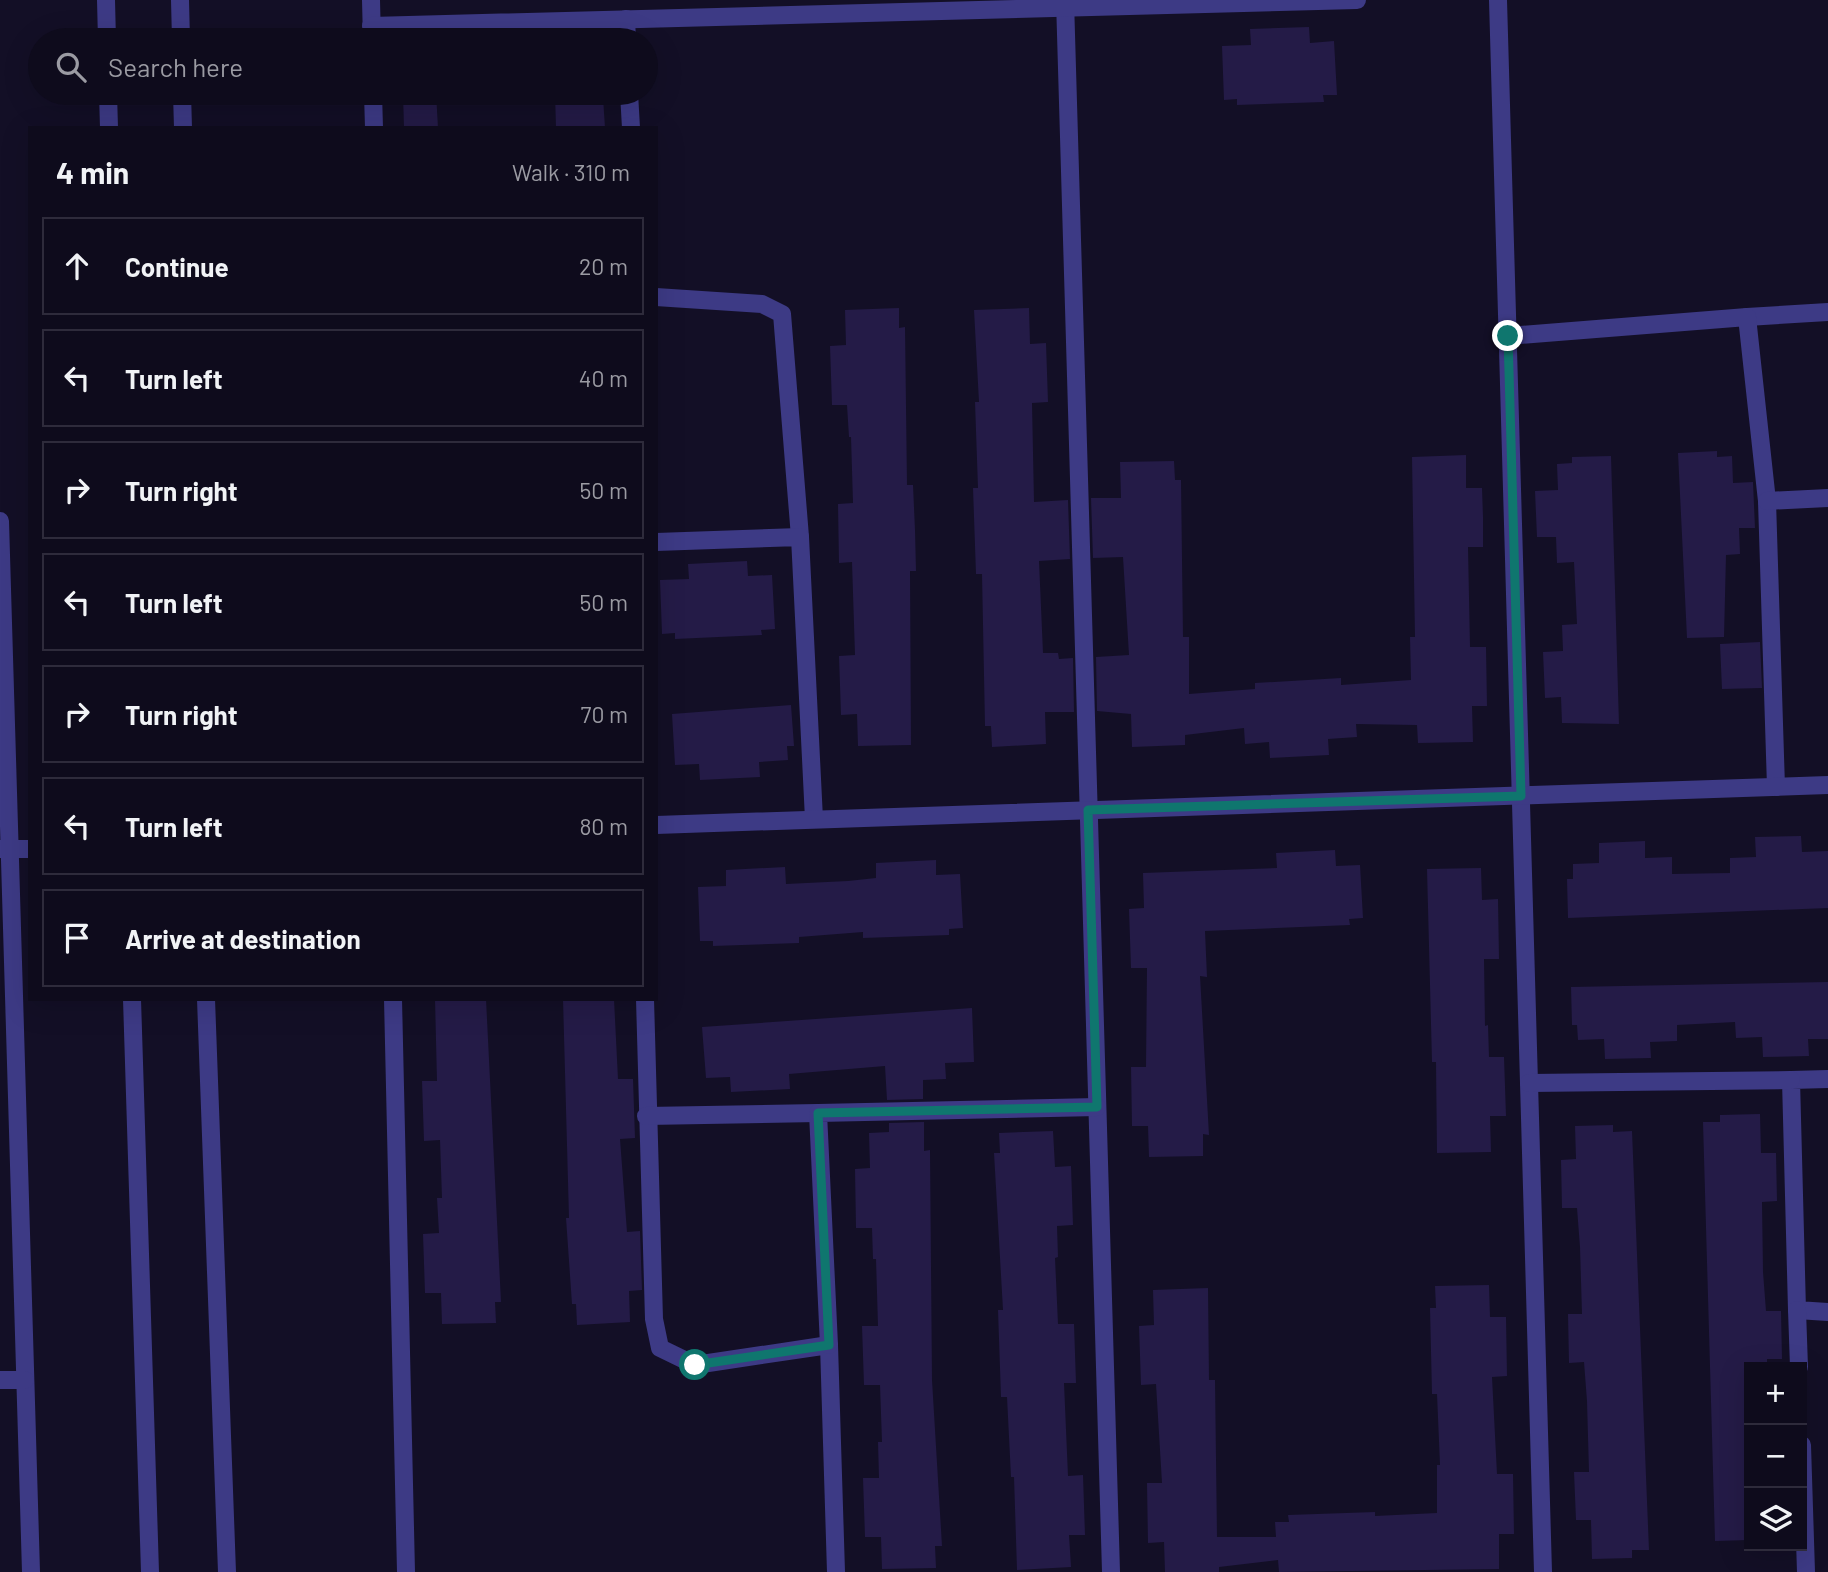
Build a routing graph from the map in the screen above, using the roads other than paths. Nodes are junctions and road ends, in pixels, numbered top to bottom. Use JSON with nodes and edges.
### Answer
{"nodes":[{"id":1,"x":106,"y":0,"type":"edge"},
{"id":2,"x":180,"y":0,"type":"edge"},
{"id":3,"x":371,"y":0,"type":"edge"},
{"id":4,"x":1357,"y":0,"type":"edge"},
{"id":5,"x":1498,"y":0,"type":"edge"},
{"id":6,"x":1065,"y":4,"type":"edge"},
{"id":7,"x":783,"y":8,"type":"edge"},
{"id":8,"x":626,"y":19,"type":"junction"},
{"id":9,"x":107,"y":28,"type":"edge"},
{"id":10,"x":181,"y":28,"type":"edge"},
{"id":11,"x":372,"y":28,"type":"edge"},
{"id":12,"x":463,"y":28,"type":"edge"},
{"id":13,"x":626,"y":28,"type":"edge"},
{"id":14,"x":108,"y":105,"type":"edge"},
{"id":15,"x":182,"y":105,"type":"edge"},
{"id":16,"x":373,"y":105,"type":"edge"},
{"id":17,"x":630,"y":105,"type":"edge"},
{"id":18,"x":109,"y":126,"type":"edge"},
{"id":19,"x":183,"y":126,"type":"edge"},
{"id":20,"x":374,"y":126,"type":"edge"},
{"id":21,"x":631,"y":126,"type":"edge"},
{"id":22,"x":658,"y":297,"type":"edge"},
{"id":23,"x":1828,"y":312,"type":"edge"},
{"id":24,"x":1746,"y":317,"type":"junction"},
{"id":25,"x":1508,"y":336,"type":"junction"},
{"id":26,"x":1828,"y":498,"type":"edge"},
{"id":27,"x":1768,"y":501,"type":"junction"},
{"id":28,"x":0,"y":520,"type":"edge"},
{"id":29,"x":800,"y":537,"type":"junction"},
{"id":30,"x":658,"y":542,"type":"edge"},
{"id":31,"x":1,"y":561,"type":"edge"},
{"id":32,"x":1828,"y":785,"type":"edge"},
{"id":33,"x":1776,"y":787,"type":"junction"},
{"id":34,"x":1521,"y":796,"type":"junction"},
{"id":35,"x":1088,"y":810,"type":"junction"},
{"id":36,"x":814,"y":819,"type":"junction"},
{"id":37,"x":658,"y":825,"type":"edge"},
{"id":38,"x":5,"y":849,"type":"edge"},
{"id":39,"x":28,"y":849,"type":"edge"},
{"id":40,"x":132,"y":1001,"type":"edge"},
{"id":41,"x":206,"y":1001,"type":"edge"},
{"id":42,"x":393,"y":1001,"type":"edge"},
{"id":43,"x":645,"y":1001,"type":"edge"},
{"id":44,"x":1828,"y":1079,"type":"edge"},
{"id":45,"x":1791,"y":1080,"type":"junction"},
{"id":46,"x":1529,"y":1083,"type":"junction"},
{"id":47,"x":1097,"y":1107,"type":"junction"},
{"id":48,"x":818,"y":1113,"type":"junction"},
{"id":49,"x":646,"y":1116,"type":"junction"},
{"id":50,"x":1797,"y":1310,"type":"junction"},
{"id":51,"x":1828,"y":1312,"type":"edge"},
{"id":52,"x":829,"y":1345,"type":"junction"},
{"id":53,"x":1799,"y":1362,"type":"edge"},
{"id":54,"x":0,"y":1380,"type":"edge"},
{"id":55,"x":25,"y":1380,"type":"junction"},
{"id":56,"x":1803,"y":1488,"type":"edge"},
{"id":57,"x":31,"y":1572,"type":"edge"},
{"id":58,"x":150,"y":1572,"type":"edge"},
{"id":59,"x":227,"y":1572,"type":"edge"},
{"id":60,"x":406,"y":1572,"type":"edge"},
{"id":61,"x":836,"y":1572,"type":"edge"},
{"id":62,"x":1111,"y":1572,"type":"edge"},
{"id":63,"x":1543,"y":1572,"type":"edge"},
{"id":64,"x":1806,"y":1572,"type":"edge"}],
"edges":[{"from":1,"to":9,"type":"street"},
{"from":2,"to":10,"type":"street"},
{"from":3,"to":11,"type":"street"},
{"from":4,"to":6,"type":"street"},
{"from":5,"to":25,"type":"street"},
{"from":6,"to":7,"type":"street"},
{"from":6,"to":35,"type":"street"},
{"from":7,"to":8,"type":"street"},
{"from":8,"to":12,"type":"street"},
{"from":8,"to":13,"type":"street"},
{"from":14,"to":18,"type":"street"},
{"from":15,"to":19,"type":"street"},
{"from":16,"to":20,"type":"street"},
{"from":17,"to":21,"type":"street"},
{"from":22,"to":29,"type":"street"},
{"from":23,"to":24,"type":"street"},
{"from":24,"to":25,"type":"street"},
{"from":24,"to":27,"type":"street"},
{"from":25,"to":34,"type":"street"},
{"from":26,"to":27,"type":"street"},
{"from":27,"to":33,"type":"street"},
{"from":28,"to":31,"type":"street"},
{"from":29,"to":30,"type":"street"},
{"from":29,"to":36,"type":"street"},
{"from":31,"to":38,"type":"street"},
{"from":32,"to":33,"type":"street"},
{"from":33,"to":34,"type":"street"},
{"from":34,"to":35,"type":"street"},
{"from":34,"to":46,"type":"street"},
{"from":35,"to":36,"type":"street"},
{"from":35,"to":47,"type":"street"},
{"from":36,"to":37,"type":"street"},
{"from":38,"to":39,"type":"street"},
{"from":38,"to":55,"type":"street"},
{"from":40,"to":58,"type":"street"},
{"from":41,"to":59,"type":"street"},
{"from":42,"to":60,"type":"street"},
{"from":43,"to":49,"type":"street"},
{"from":44,"to":45,"type":"street"},
{"from":45,"to":46,"type":"street"},
{"from":45,"to":50,"type":"street"},
{"from":46,"to":63,"type":"street"},
{"from":47,"to":48,"type":"street"},
{"from":47,"to":62,"type":"street"},
{"from":48,"to":49,"type":"street"},
{"from":48,"to":52,"type":"street"},
{"from":49,"to":52,"type":"street"},
{"from":50,"to":51,"type":"street"},
{"from":50,"to":53,"type":"street"},
{"from":52,"to":61,"type":"street"},
{"from":54,"to":55,"type":"street"},
{"from":55,"to":57,"type":"street"},
{"from":56,"to":64,"type":"street"}]}
